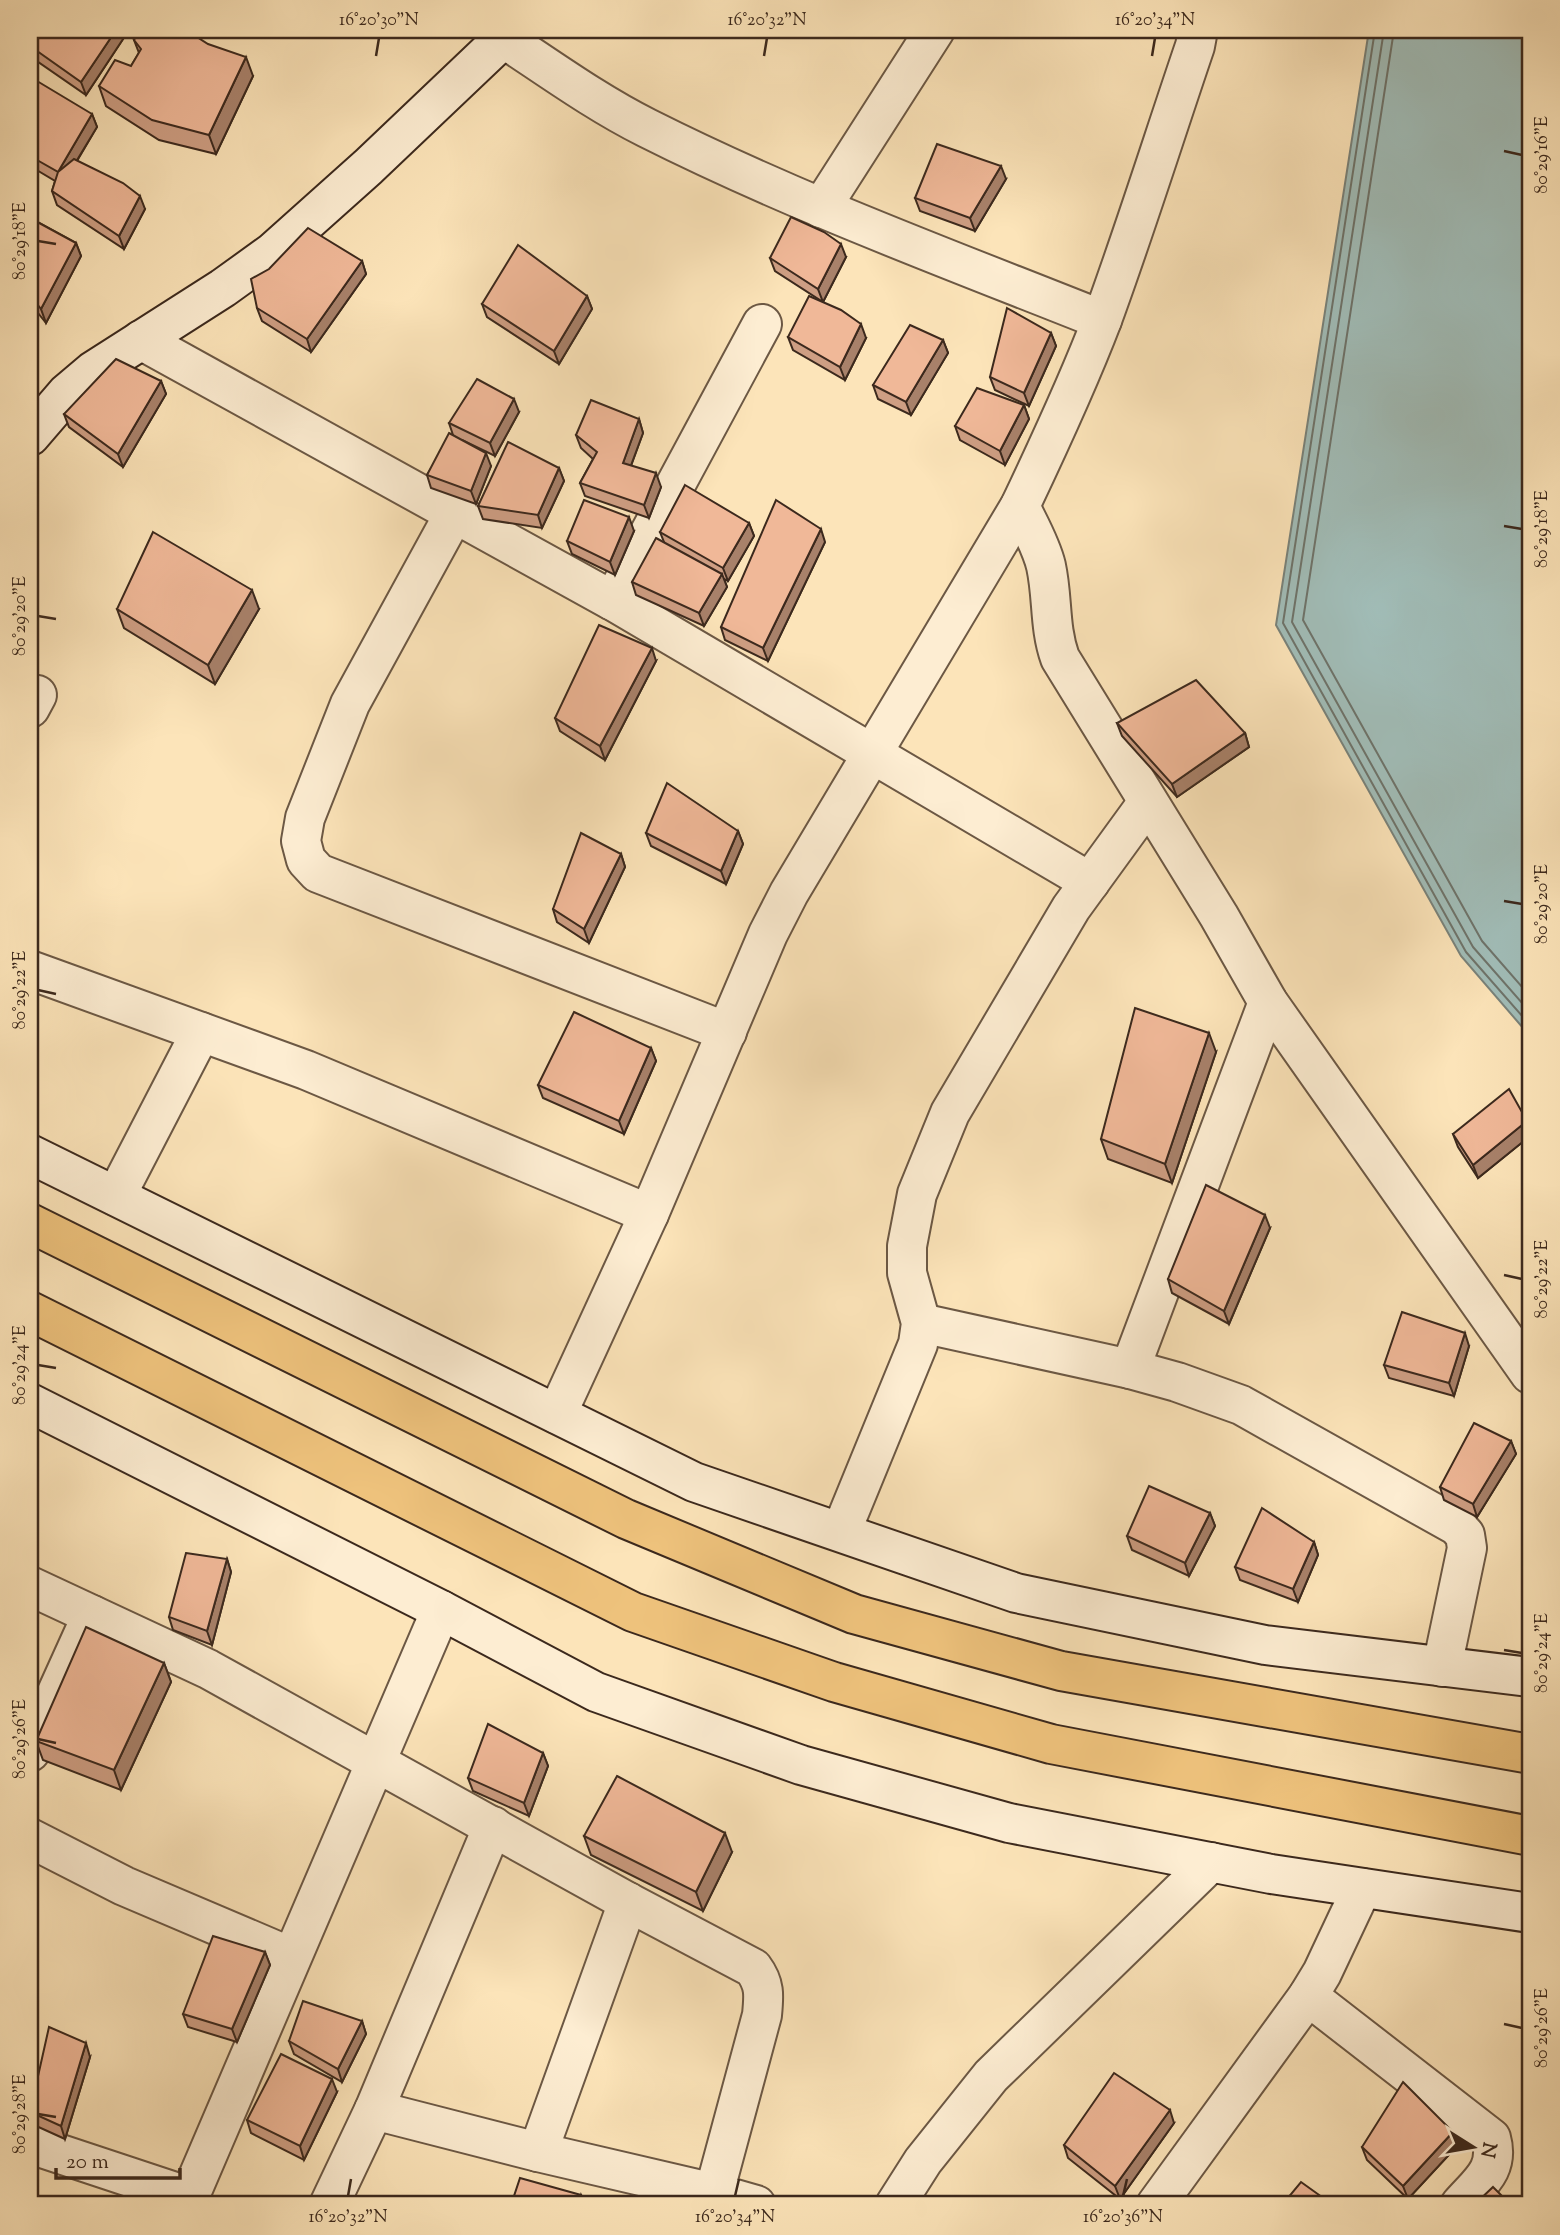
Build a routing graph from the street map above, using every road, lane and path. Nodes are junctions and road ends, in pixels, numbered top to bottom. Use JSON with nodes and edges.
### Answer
{"nodes":[{"id":1,"x":935,"y":30,"type":"edge"},
{"id":2,"x":1198,"y":30,"type":"edge"},
{"id":3,"x":507,"y":34,"type":"edge"},
{"id":4,"x":821,"y":208,"type":"junction"},
{"id":5,"x":1102,"y":320,"type":"junction"},
{"id":6,"x":762,"y":324,"type":"dead end"},
{"id":7,"x":141,"y":340,"type":"junction"},
{"id":8,"x":30,"y":436,"type":"edge"},
{"id":9,"x":1020,"y":506,"type":"junction"},
{"id":10,"x":454,"y":514,"type":"junction"},
{"id":11,"x":613,"y":601,"type":"junction"},
{"id":12,"x":871,"y":753,"type":"junction"},
{"id":13,"x":1149,"y":802,"type":"junction"},
{"id":14,"x":1090,"y":882,"type":"junction"},
{"id":15,"x":30,"y":970,"type":"edge"},
{"id":16,"x":1268,"y":1002,"type":"junction"},
{"id":17,"x":201,"y":1032,"type":"junction"},
{"id":18,"x":727,"y":1032,"type":"junction"},
{"id":19,"x":30,"y":1154,"type":"edge"},
{"id":20,"x":116,"y":1196,"type":"junction"},
{"id":21,"x":649,"y":1214,"type":"junction"},
{"id":22,"x":30,"y":1223,"type":"edge"},
{"id":23,"x":30,"y":1311,"type":"edge"},
{"id":24,"x":921,"y":1323,"type":"junction"},
{"id":25,"x":1130,"y":1369,"type":"junction"},
{"id":26,"x":1530,"y":1374,"type":"edge"},
{"id":27,"x":30,"y":1403,"type":"edge"},
{"id":28,"x":557,"y":1414,"type":"junction"},
{"id":29,"x":841,"y":1532,"type":"junction"},
{"id":30,"x":30,"y":1586,"type":"edge"},
{"id":31,"x":440,"y":1609,"type":"junction"},
{"id":32,"x":92,"y":1615,"type":"junction"},
{"id":33,"x":1442,"y":1667,"type":"junction"},
{"id":34,"x":1530,"y":1677,"type":"edge"},
{"id":35,"x":30,"y":1752,"type":"edge"},
{"id":36,"x":1530,"y":1754,"type":"edge"},
{"id":37,"x":376,"y":1761,"type":"junction"},
{"id":38,"x":493,"y":1826,"type":"junction"},
{"id":39,"x":1530,"y":1836,"type":"edge"},
{"id":40,"x":30,"y":1838,"type":"edge"},
{"id":41,"x":1211,"y":1863,"type":"junction"},
{"id":42,"x":1362,"y":1888,"type":"junction"},
{"id":43,"x":628,"y":1902,"type":"junction"},
{"id":44,"x":1530,"y":1913,"type":"edge"},
{"id":45,"x":291,"y":1957,"type":"junction"},
{"id":46,"x":1308,"y":1996,"type":"junction"},
{"id":47,"x":374,"y":2110,"type":"junction"},
{"id":48,"x":30,"y":2144,"type":"edge"},
{"id":49,"x":538,"y":2152,"type":"junction"},
{"id":50,"x":714,"y":2193,"type":"junction"},
{"id":51,"x":188,"y":2201,"type":"edge"},
{"id":52,"x":329,"y":2205,"type":"edge"},
{"id":53,"x":756,"y":2205,"type":"edge"},
{"id":54,"x":895,"y":2205,"type":"edge"},
{"id":55,"x":1156,"y":2205,"type":"edge"},
{"id":56,"x":1460,"y":2205,"type":"edge"}],
"edges":[{"from":1,"to":4,"type":"street"},
{"from":2,"to":5,"type":"street"},
{"from":3,"to":4,"type":"street"},
{"from":3,"to":7,"type":"street"},
{"from":4,"to":5,"type":"street"},
{"from":5,"to":9,"type":"street"},
{"from":6,"to":11,"type":"street"},
{"from":7,"to":8,"type":"street"},
{"from":7,"to":10,"type":"street"},
{"from":9,"to":12,"type":"street"},
{"from":9,"to":13,"type":"street"},
{"from":10,"to":11,"type":"street"},
{"from":10,"to":18,"type":"street"},
{"from":11,"to":12,"type":"street"},
{"from":12,"to":14,"type":"street"},
{"from":12,"to":18,"type":"street"},
{"from":13,"to":14,"type":"street"},
{"from":13,"to":16,"type":"street"},
{"from":14,"to":24,"type":"street"},
{"from":15,"to":17,"type":"street"},
{"from":16,"to":25,"type":"street"},
{"from":16,"to":26,"type":"street"},
{"from":17,"to":20,"type":"street"},
{"from":17,"to":21,"type":"street"},
{"from":18,"to":21,"type":"street"},
{"from":19,"to":20,"type":"street"},
{"from":20,"to":28,"type":"street"},
{"from":21,"to":28,"type":"street"},
{"from":22,"to":36,"type":"highway"},
{"from":23,"to":39,"type":"highway"},
{"from":24,"to":25,"type":"street"},
{"from":24,"to":29,"type":"street"},
{"from":25,"to":33,"type":"street"},
{"from":27,"to":31,"type":"street"},
{"from":28,"to":29,"type":"street"},
{"from":29,"to":33,"type":"street"},
{"from":30,"to":32,"type":"street"},
{"from":31,"to":37,"type":"street"},
{"from":31,"to":41,"type":"street"},
{"from":32,"to":35,"type":"street"},
{"from":32,"to":37,"type":"street"},
{"from":33,"to":34,"type":"street"},
{"from":37,"to":38,"type":"street"},
{"from":37,"to":45,"type":"street"},
{"from":38,"to":43,"type":"street"},
{"from":38,"to":47,"type":"street"},
{"from":40,"to":45,"type":"street"},
{"from":41,"to":42,"type":"street"},
{"from":41,"to":54,"type":"street"},
{"from":42,"to":44,"type":"street"},
{"from":42,"to":46,"type":"street"},
{"from":43,"to":49,"type":"street"},
{"from":43,"to":50,"type":"street"},
{"from":45,"to":51,"type":"street"},
{"from":46,"to":55,"type":"street"},
{"from":46,"to":56,"type":"street"},
{"from":47,"to":49,"type":"street"},
{"from":47,"to":52,"type":"street"},
{"from":48,"to":51,"type":"street"},
{"from":49,"to":50,"type":"street"},
{"from":50,"to":53,"type":"street"}]}
